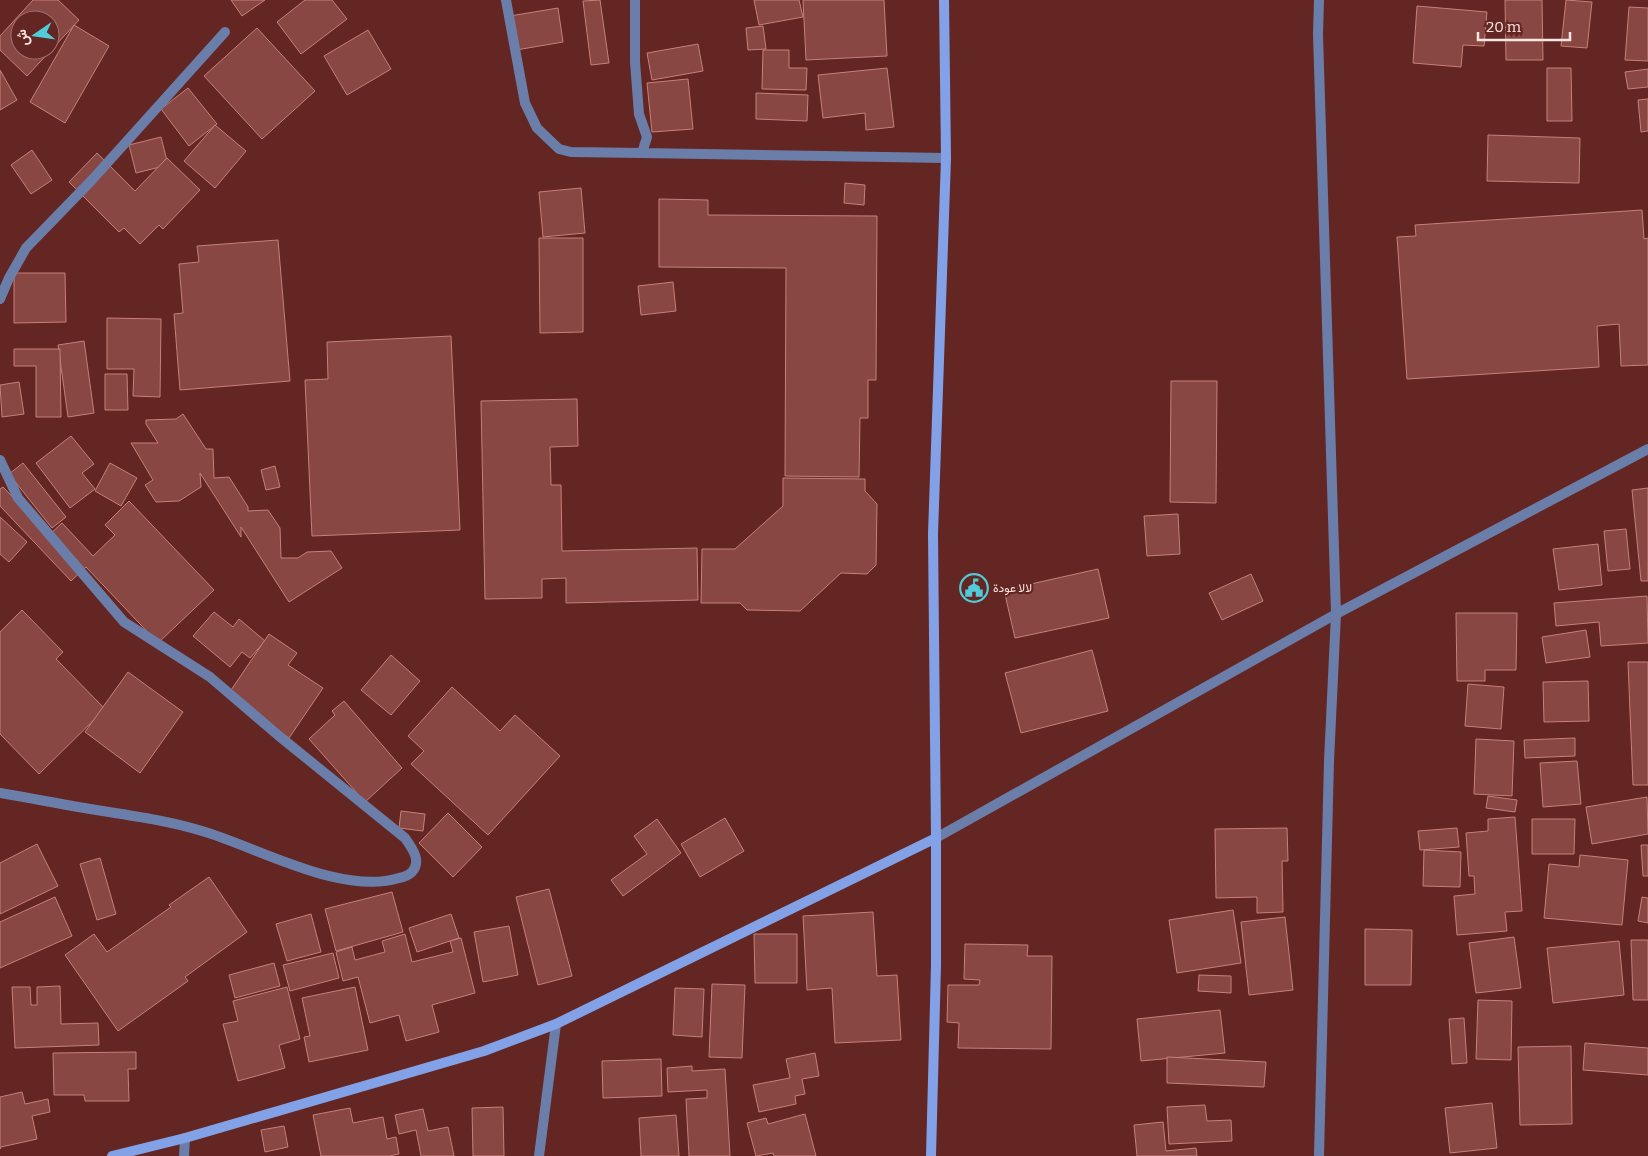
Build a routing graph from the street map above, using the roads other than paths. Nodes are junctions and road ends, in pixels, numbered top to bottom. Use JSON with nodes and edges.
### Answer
{"nodes":[{"id":1,"x":506,"y":0,"type":"edge"},
{"id":2,"x":635,"y":0,"type":"edge"},
{"id":3,"x":944,"y":0,"type":"edge"},
{"id":4,"x":1318,"y":0,"type":"edge"},
{"id":5,"x":224,"y":32,"type":"dead end"},
{"id":6,"x":642,"y":153,"type":"junction"},
{"id":7,"x":946,"y":158,"type":"junction"},
{"id":8,"x":0,"y":299,"type":"edge"},
{"id":9,"x":1648,"y":449,"type":"edge"},
{"id":10,"x":0,"y":460,"type":"edge"},
{"id":11,"x":1336,"y":614,"type":"junction"},
{"id":12,"x":0,"y":793,"type":"edge"},
{"id":13,"x":936,"y":838,"type":"junction"},
{"id":14,"x":556,"y":1024,"type":"junction"},
{"id":15,"x":186,"y":1138,"type":"junction"},
{"id":16,"x":112,"y":1156,"type":"edge"},
{"id":17,"x":184,"y":1156,"type":"edge"},
{"id":18,"x":540,"y":1156,"type":"edge"},
{"id":19,"x":931,"y":1156,"type":"edge"},
{"id":20,"x":1319,"y":1156,"type":"edge"}],
"edges":[{"from":1,"to":6,"type":"street"},
{"from":2,"to":6,"type":"street"},
{"from":3,"to":7,"type":"main road"},
{"from":4,"to":11,"type":"street"},
{"from":5,"to":8,"type":"street"},
{"from":6,"to":7,"type":"street"},
{"from":7,"to":13,"type":"main road"},
{"from":9,"to":11,"type":"street"},
{"from":10,"to":12,"type":"street"},
{"from":11,"to":13,"type":"street"},
{"from":11,"to":20,"type":"street"},
{"from":13,"to":14,"type":"main road"},
{"from":13,"to":19,"type":"main road"},
{"from":14,"to":15,"type":"main road"},
{"from":14,"to":18,"type":"street"},
{"from":15,"to":16,"type":"main road"},
{"from":15,"to":17,"type":"street"}]}
